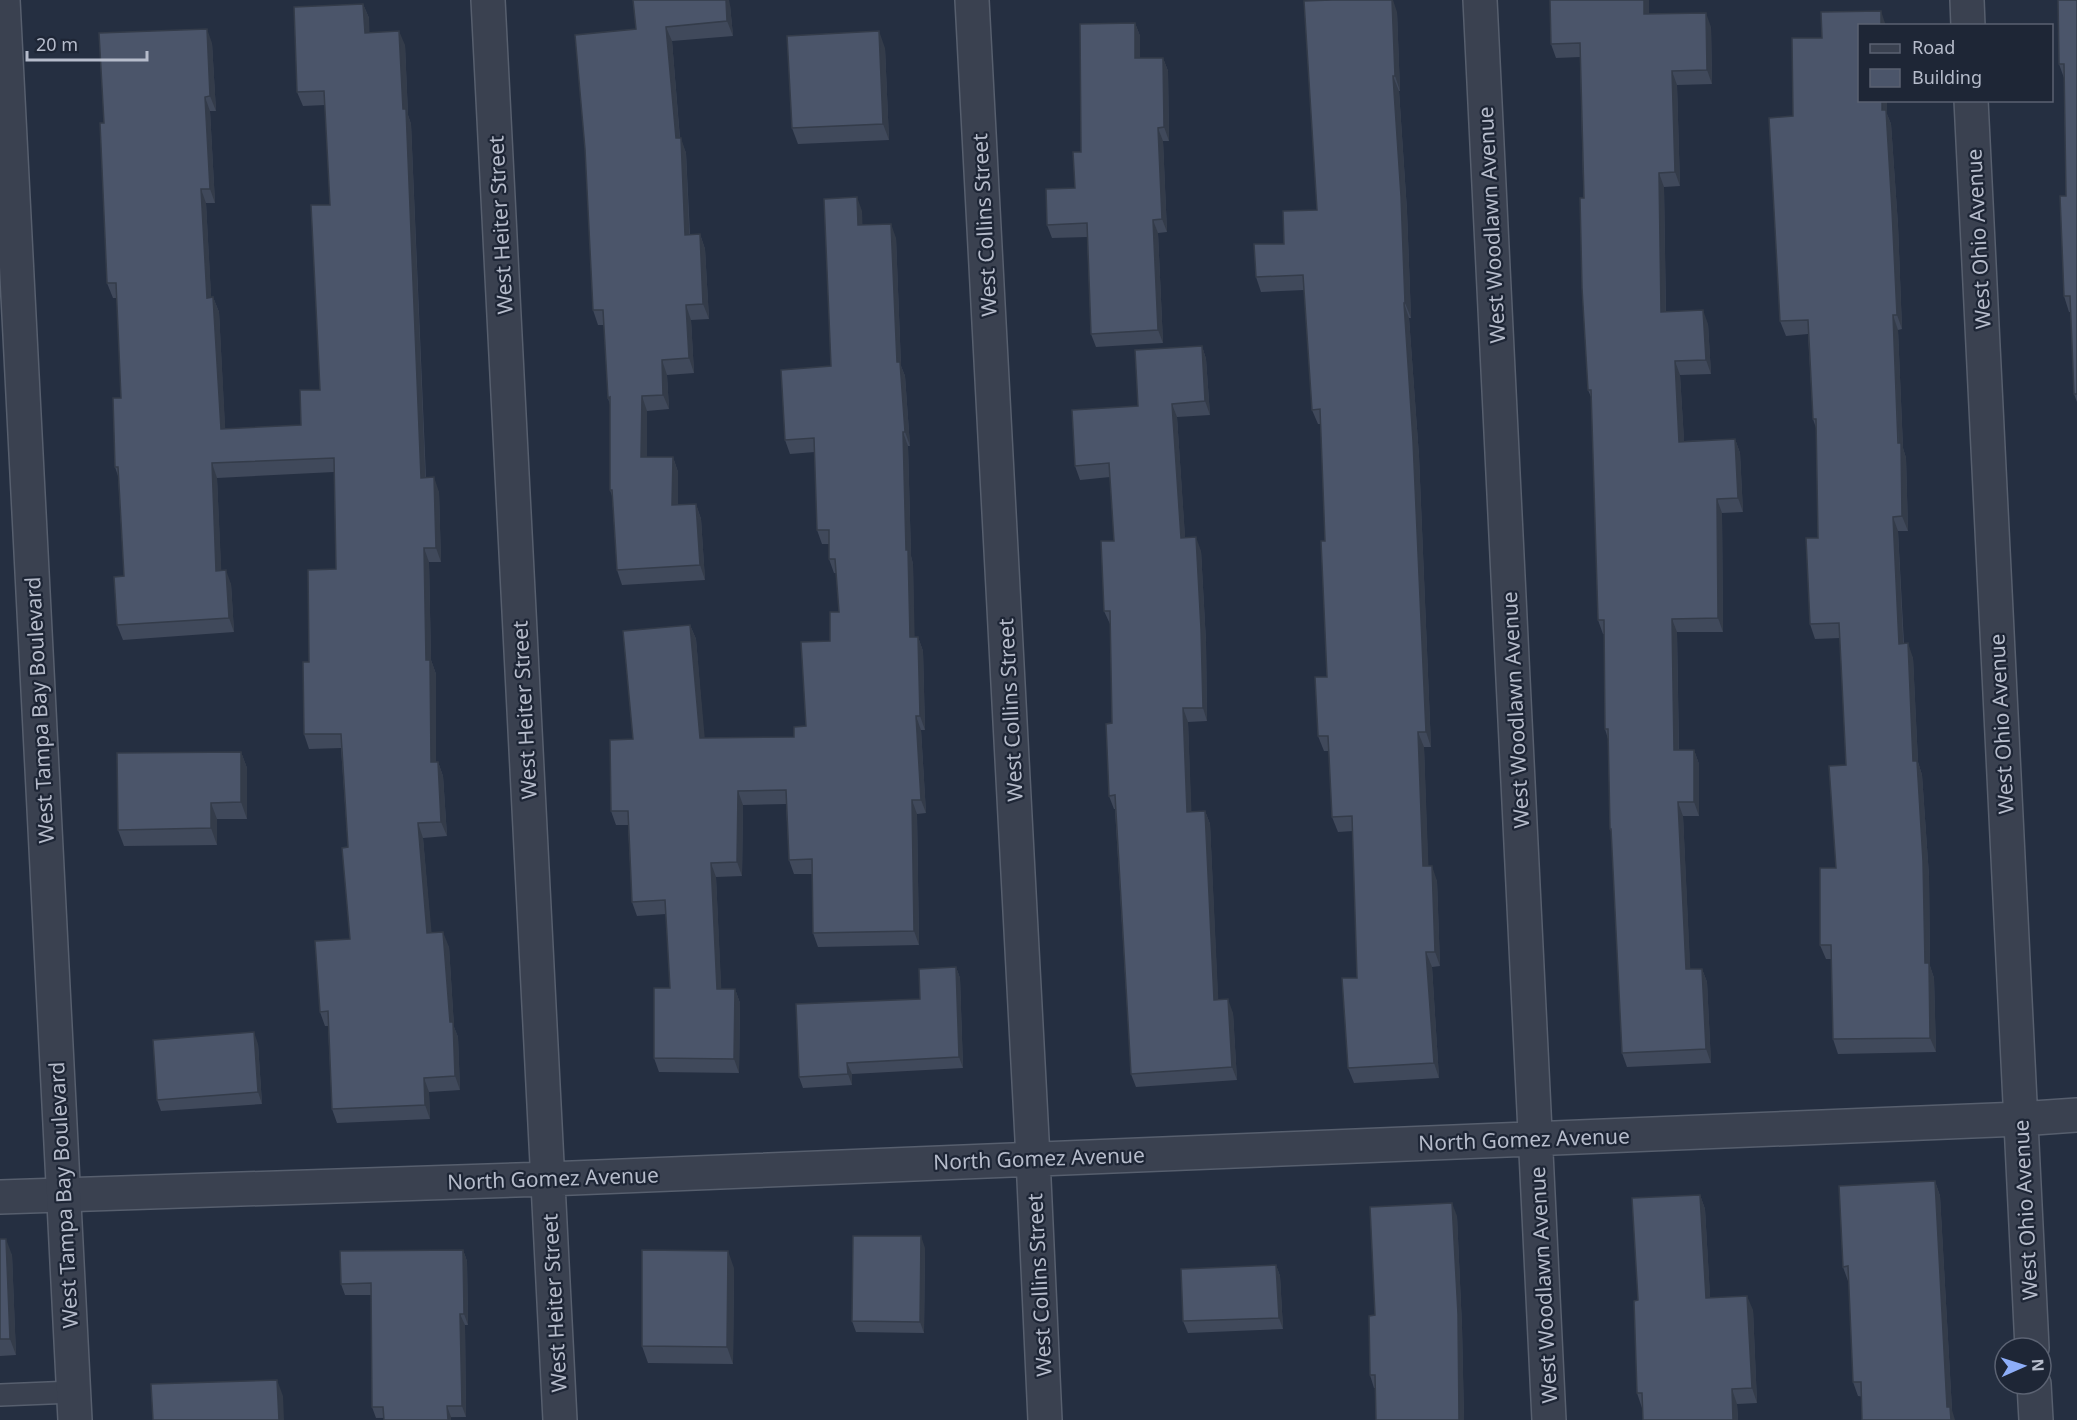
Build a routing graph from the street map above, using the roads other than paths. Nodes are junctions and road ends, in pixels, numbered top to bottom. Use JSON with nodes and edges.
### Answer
{"nodes":[{"id":1,"x":3,"y":0,"type":"edge"},
{"id":2,"x":488,"y":0,"type":"edge"},
{"id":3,"x":972,"y":0,"type":"edge"},
{"id":4,"x":1480,"y":0,"type":"edge"},
{"id":5,"x":1967,"y":0,"type":"edge"},
{"id":6,"x":1968,"y":24,"type":"edge"},
{"id":7,"x":1971,"y":102,"type":"edge"},
{"id":8,"x":2077,"y":1115,"type":"edge"},
{"id":9,"x":2020,"y":1119,"type":"junction"},
{"id":10,"x":1536,"y":1139,"type":"junction"},
{"id":11,"x":1033,"y":1158,"type":"junction"},
{"id":12,"x":548,"y":1179,"type":"junction"},
{"id":13,"x":63,"y":1193,"type":"junction"},
{"id":14,"x":0,"y":1197,"type":"edge"},
{"id":15,"x":2031,"y":1336,"type":"edge"},
{"id":16,"x":0,"y":1395,"type":"edge"},
{"id":17,"x":2035,"y":1396,"type":"edge"},
{"id":18,"x":74,"y":1406,"type":"edge"},
{"id":19,"x":560,"y":1420,"type":"edge"},
{"id":20,"x":1045,"y":1420,"type":"edge"},
{"id":21,"x":1550,"y":1420,"type":"edge"},
{"id":22,"x":2036,"y":1420,"type":"edge"}],
"edges":[{"from":1,"to":13,"type":"street","name":"West Tampa Bay Boulevard"},
{"from":2,"to":12,"type":"street","name":"West Heiter Street"},
{"from":3,"to":11,"type":"street","name":"West Collins Street"},
{"from":4,"to":10,"type":"street","name":"West Woodlawn Avenue"},
{"from":5,"to":6,"type":"street"},
{"from":7,"to":9,"type":"street","name":"West Ohio Avenue"},
{"from":8,"to":9,"type":"street","name":"North Gomez Avenue"},
{"from":9,"to":10,"type":"street","name":"North Gomez Avenue"},
{"from":9,"to":15,"type":"street","name":"West Ohio Avenue"},
{"from":10,"to":11,"type":"street","name":"North Gomez Avenue"},
{"from":10,"to":21,"type":"street","name":"West Woodlawn Avenue"},
{"from":11,"to":12,"type":"street","name":"North Gomez Avenue"},
{"from":11,"to":20,"type":"street","name":"West Collins Street"},
{"from":12,"to":13,"type":"street","name":"North Gomez Avenue"},
{"from":12,"to":19,"type":"street","name":"West Heiter Street"},
{"from":13,"to":14,"type":"street","name":"North Gomez Avenue"},
{"from":13,"to":18,"type":"street","name":"West Tampa Bay Boulevard"},
{"from":16,"to":18,"type":"lane"},
{"from":17,"to":22,"type":"street"}]}
